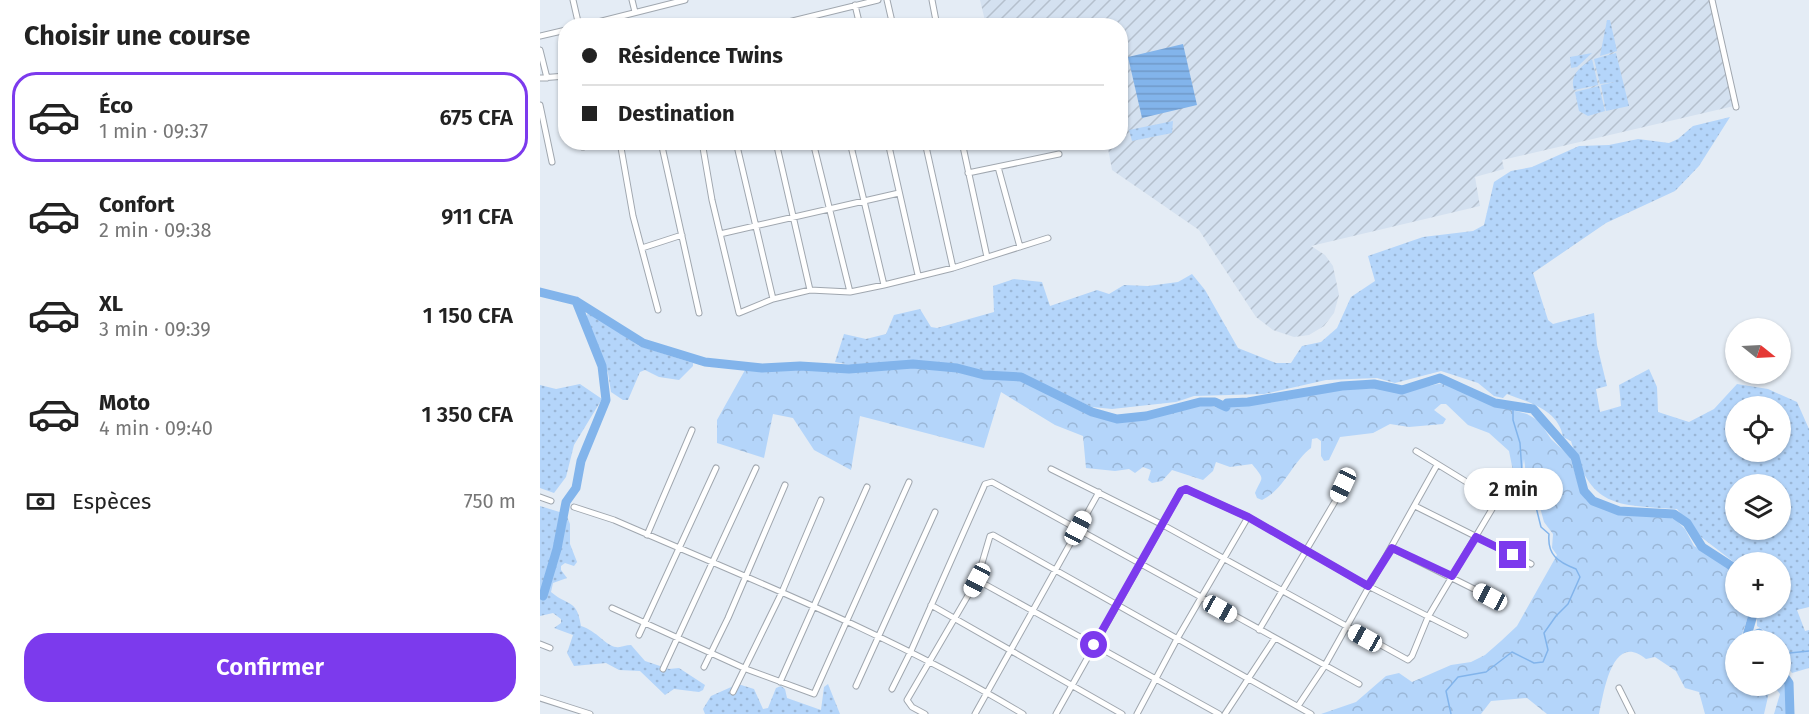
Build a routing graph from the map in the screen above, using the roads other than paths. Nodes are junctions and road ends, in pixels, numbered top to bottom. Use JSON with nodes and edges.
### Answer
{"nodes":[{"id":1,"x":573,"y":0,"type":"edge"},
{"id":2,"x":632,"y":0,"type":"edge"},
{"id":3,"x":685,"y":0,"type":"edge"},
{"id":4,"x":878,"y":0,"type":"edge"},
{"id":5,"x":887,"y":0,"type":"edge"},
{"id":6,"x":932,"y":0,"type":"edge"},
{"id":7,"x":1712,"y":0,"type":"edge"},
{"id":8,"x":863,"y":1,"type":"edge"},
{"id":9,"x":855,"y":5,"type":"junction"},
{"id":10,"x":635,"y":12,"type":"junction"},
{"id":11,"x":579,"y":18,"type":"edge"},
{"id":12,"x":612,"y":18,"type":"edge"},
{"id":13,"x":804,"y":18,"type":"edge"},
{"id":14,"x":858,"y":18,"type":"edge"},
{"id":15,"x":891,"y":18,"type":"edge"},
{"id":16,"x":935,"y":18,"type":"edge"},
{"id":17,"x":558,"y":32,"type":"edge"},
{"id":18,"x":540,"y":36,"type":"edge"},
{"id":19,"x":540,"y":50,"type":"edge"},
{"id":20,"x":558,"y":77,"type":"edge"},
{"id":21,"x":540,"y":78,"type":"edge"},
{"id":22,"x":547,"y":78,"type":"junction"},
{"id":23,"x":540,"y":105,"type":"edge"},
{"id":24,"x":1737,"y":107,"type":"dead end"},
{"id":25,"x":622,"y":150,"type":"edge"},
{"id":26,"x":663,"y":150,"type":"edge"},
{"id":27,"x":704,"y":150,"type":"edge"},
{"id":28,"x":738,"y":150,"type":"edge"},
{"id":29,"x":778,"y":150,"type":"edge"},
{"id":30,"x":815,"y":150,"type":"edge"},
{"id":31,"x":852,"y":150,"type":"edge"},
{"id":32,"x":890,"y":150,"type":"edge"},
{"id":33,"x":927,"y":150,"type":"edge"},
{"id":34,"x":964,"y":150,"type":"edge"},
{"id":35,"x":1059,"y":154,"type":"dead end"},
{"id":36,"x":552,"y":162,"type":"dead end"},
{"id":37,"x":998,"y":167,"type":"junction"},
{"id":38,"x":968,"y":173,"type":"junction"},
{"id":39,"x":898,"y":193,"type":"junction"},
{"id":40,"x":866,"y":199,"type":"junction"},
{"id":41,"x":829,"y":208,"type":"junction"},
{"id":42,"x":796,"y":217,"type":"junction"},
{"id":43,"x":754,"y":225,"type":"junction"},
{"id":44,"x":720,"y":234,"type":"junction"},
{"id":45,"x":682,"y":235,"type":"junction"},
{"id":46,"x":1048,"y":238,"type":"dead end"},
{"id":47,"x":1020,"y":247,"type":"junction"},
{"id":48,"x":642,"y":248,"type":"junction"},
{"id":49,"x":987,"y":257,"type":"junction"},
{"id":50,"x":953,"y":268,"type":"junction"},
{"id":51,"x":918,"y":275,"type":"junction"},
{"id":52,"x":884,"y":285,"type":"junction"},
{"id":53,"x":810,"y":290,"type":"junction"},
{"id":54,"x":850,"y":292,"type":"junction"},
{"id":55,"x":773,"y":299,"type":"junction"},
{"id":56,"x":658,"y":310,"type":"dead end"},
{"id":57,"x":699,"y":313,"type":"dead end"},
{"id":58,"x":692,"y":430,"type":"dead end"},
{"id":59,"x":1416,"y":451,"type":"dead end"},
{"id":60,"x":1437,"y":465,"type":"junction"},
{"id":61,"x":716,"y":468,"type":"dead end"},
{"id":62,"x":756,"y":468,"type":"dead end"},
{"id":63,"x":1051,"y":469,"type":"dead end"},
{"id":64,"x":1349,"y":472,"type":"dead end"},
{"id":65,"x":909,"y":482,"type":"dead end"},
{"id":66,"x":785,"y":485,"type":"dead end"},
{"id":67,"x":867,"y":487,"type":"dead end"},
{"id":68,"x":1099,"y":492,"type":"junction"},
{"id":69,"x":540,"y":497,"type":"edge"},
{"id":70,"x":821,"y":500,"type":"dead end"},
{"id":71,"x":550,"y":501,"type":"dead end"},
{"id":72,"x":1415,"y":506,"type":"junction"},
{"id":73,"x":574,"y":507,"type":"dead end"},
{"id":74,"x":935,"y":512,"type":"dead end"},
{"id":75,"x":1248,"y":517,"type":"junction"},
{"id":76,"x":1163,"y":525,"type":"junction"},
{"id":77,"x":1078,"y":528,"type":"junction"},
{"id":78,"x":647,"y":534,"type":"junction"},
{"id":79,"x":1476,"y":537,"type":"junction"},
{"id":80,"x":680,"y":548,"type":"junction"},
{"id":81,"x":1392,"y":548,"type":"junction"},
{"id":82,"x":1306,"y":549,"type":"junction"},
{"id":83,"x":1225,"y":558,"type":"junction"},
{"id":84,"x":713,"y":562,"type":"junction"},
{"id":85,"x":1141,"y":564,"type":"junction"},
{"id":86,"x":1531,"y":564,"type":"dead end"},
{"id":87,"x":1057,"y":571,"type":"junction"},
{"id":88,"x":1452,"y":576,"type":"junction"},
{"id":89,"x":746,"y":577,"type":"junction"},
{"id":90,"x":977,"y":580,"type":"junction"},
{"id":91,"x":1368,"y":586,"type":"junction"},
{"id":92,"x":1284,"y":591,"type":"junction"},
{"id":93,"x":782,"y":592,"type":"junction"},
{"id":94,"x":1490,"y":597,"type":"dead end"},
{"id":95,"x":1201,"y":598,"type":"junction"},
{"id":96,"x":1116,"y":604,"type":"junction"},
{"id":97,"x":931,"y":605,"type":"junction"},
{"id":98,"x":814,"y":606,"type":"junction"},
{"id":99,"x":612,"y":608,"type":"dead end"},
{"id":100,"x":1033,"y":612,"type":"junction"},
{"id":101,"x":1428,"y":617,"type":"junction"},
{"id":102,"x":957,"y":618,"type":"junction"},
{"id":103,"x":846,"y":621,"type":"junction"},
{"id":104,"x":645,"y":623,"type":"junction"},
{"id":105,"x":1346,"y":627,"type":"junction"},
{"id":106,"x":1259,"y":630,"type":"junction"},
{"id":107,"x":639,"y":635,"type":"dead end"},
{"id":108,"x":1465,"y":635,"type":"dead end"},
{"id":109,"x":880,"y":636,"type":"junction"},
{"id":110,"x":678,"y":638,"type":"junction"},
{"id":111,"x":1177,"y":639,"type":"junction"},
{"id":112,"x":1275,"y":639,"type":"junction"},
{"id":113,"x":540,"y":644,"type":"edge"},
{"id":114,"x":1094,"y":645,"type":"junction"},
{"id":115,"x":550,"y":648,"type":"dead end"},
{"id":116,"x":1010,"y":650,"type":"junction"},
{"id":117,"x":911,"y":651,"type":"junction"},
{"id":118,"x":711,"y":653,"type":"junction"},
{"id":119,"x":931,"y":661,"type":"junction"},
{"id":120,"x":704,"y":667,"type":"dead end"},
{"id":121,"x":1324,"y":667,"type":"junction"},
{"id":122,"x":663,"y":669,"type":"dead end"},
{"id":123,"x":746,"y":669,"type":"junction"},
{"id":124,"x":1250,"y":679,"type":"junction"},
{"id":125,"x":1155,"y":680,"type":"junction"},
{"id":126,"x":780,"y":682,"type":"junction"},
{"id":127,"x":1359,"y":684,"type":"dead end"},
{"id":128,"x":856,"y":686,"type":"dead end"},
{"id":129,"x":1071,"y":686,"type":"junction"},
{"id":130,"x":1619,"y":688,"type":"dead end"},
{"id":131,"x":892,"y":689,"type":"dead end"},
{"id":132,"x":733,"y":692,"type":"dead end"},
{"id":133,"x":987,"y":693,"type":"junction"},
{"id":134,"x":540,"y":698,"type":"edge"},
{"id":135,"x":1298,"y":706,"type":"junction"},
{"id":136,"x":581,"y":713,"type":"edge"},
{"id":137,"x":590,"y":714,"type":"edge"},
{"id":138,"x":925,"y":714,"type":"edge"},
{"id":139,"x":975,"y":714,"type":"edge"},
{"id":140,"x":1023,"y":714,"type":"edge"},
{"id":141,"x":1056,"y":714,"type":"edge"},
{"id":142,"x":1122,"y":714,"type":"edge"},
{"id":143,"x":1137,"y":714,"type":"edge"},
{"id":144,"x":1219,"y":714,"type":"edge"},
{"id":145,"x":1225,"y":714,"type":"edge"},
{"id":146,"x":1311,"y":714,"type":"edge"},
{"id":147,"x":1632,"y":714,"type":"edge"}],
"edges":[{"from":1,"to":11,"type":"street"},
{"from":2,"to":10,"type":"street"},
{"from":3,"to":10,"type":"street"},
{"from":4,"to":8,"type":"street"},
{"from":5,"to":15,"type":"street"},
{"from":6,"to":16,"type":"street"},
{"from":7,"to":24,"type":"street"},
{"from":8,"to":9,"type":"street"},
{"from":9,"to":13,"type":"street"},
{"from":9,"to":14,"type":"street"},
{"from":10,"to":12,"type":"street"},
{"from":17,"to":18,"type":"street"},
{"from":19,"to":22,"type":"street"},
{"from":20,"to":22,"type":"street"},
{"from":21,"to":22,"type":"street"},
{"from":23,"to":36,"type":"street"},
{"from":25,"to":48,"type":"street"},
{"from":26,"to":45,"type":"street"},
{"from":27,"to":44,"type":"street"},
{"from":28,"to":43,"type":"street"},
{"from":29,"to":42,"type":"street"},
{"from":30,"to":41,"type":"street"},
{"from":31,"to":40,"type":"street"},
{"from":32,"to":39,"type":"street"},
{"from":33,"to":50,"type":"street"},
{"from":34,"to":38,"type":"street"},
{"from":35,"to":37,"type":"street"},
{"from":37,"to":38,"type":"street"},
{"from":37,"to":47,"type":"street"},
{"from":38,"to":49,"type":"street"},
{"from":39,"to":40,"type":"street"},
{"from":39,"to":51,"type":"street"},
{"from":40,"to":41,"type":"street"},
{"from":40,"to":52,"type":"street"},
{"from":41,"to":42,"type":"street"},
{"from":41,"to":54,"type":"street"},
{"from":42,"to":43,"type":"street"},
{"from":42,"to":53,"type":"street"},
{"from":43,"to":44,"type":"street"},
{"from":43,"to":55,"type":"street"},
{"from":44,"to":55,"type":"street"},
{"from":45,"to":48,"type":"street"},
{"from":45,"to":57,"type":"street"},
{"from":46,"to":47,"type":"street"},
{"from":47,"to":49,"type":"street"},
{"from":48,"to":56,"type":"street"},
{"from":49,"to":50,"type":"street"},
{"from":50,"to":51,"type":"street"},
{"from":51,"to":52,"type":"street"},
{"from":52,"to":54,"type":"street"},
{"from":53,"to":54,"type":"street"},
{"from":53,"to":55,"type":"street"},
{"from":58,"to":78,"type":"street"},
{"from":59,"to":60,"type":"street"},
{"from":60,"to":72,"type":"street"},
{"from":60,"to":79,"type":"street"},
{"from":61,"to":80,"type":"street"},
{"from":62,"to":84,"type":"street"},
{"from":63,"to":68,"type":"street"},
{"from":64,"to":82,"type":"street"},
{"from":65,"to":103,"type":"street"},
{"from":66,"to":89,"type":"street"},
{"from":67,"to":98,"type":"street"},
{"from":68,"to":76,"type":"street"},
{"from":68,"to":77,"type":"street"},
{"from":69,"to":71,"type":"street"},
{"from":70,"to":93,"type":"street"},
{"from":72,"to":79,"type":"street"},
{"from":72,"to":81,"type":"street"},
{"from":73,"to":78,"type":"street"},
{"from":74,"to":109,"type":"street"},
{"from":75,"to":76,"type":"street"},
{"from":75,"to":82,"type":"street"},
{"from":75,"to":83,"type":"street"},
{"from":76,"to":83,"type":"street"},
{"from":76,"to":85,"type":"street"},
{"from":77,"to":85,"type":"street"},
{"from":77,"to":87,"type":"street"},
{"from":77,"to":97,"type":"street"},
{"from":78,"to":80,"type":"street"},
{"from":79,"to":86,"type":"street"},
{"from":79,"to":88,"type":"street"},
{"from":80,"to":84,"type":"street"},
{"from":80,"to":104,"type":"street"},
{"from":81,"to":88,"type":"street"},
{"from":81,"to":91,"type":"street"},
{"from":82,"to":91,"type":"street"},
{"from":82,"to":92,"type":"street"},
{"from":83,"to":92,"type":"street"},
{"from":83,"to":95,"type":"street"},
{"from":84,"to":89,"type":"street"},
{"from":84,"to":110,"type":"street"},
{"from":85,"to":95,"type":"street"},
{"from":85,"to":96,"type":"street"},
{"from":87,"to":90,"type":"street"},
{"from":87,"to":96,"type":"street"},
{"from":87,"to":100,"type":"street"},
{"from":88,"to":94,"type":"street"},
{"from":88,"to":101,"type":"street"},
{"from":89,"to":93,"type":"street"},
{"from":89,"to":118,"type":"street"},
{"from":90,"to":100,"type":"street"},
{"from":90,"to":102,"type":"street"},
{"from":91,"to":101,"type":"street"},
{"from":91,"to":105,"type":"street"},
{"from":92,"to":105,"type":"street"},
{"from":92,"to":106,"type":"street"},
{"from":93,"to":98,"type":"street"},
{"from":93,"to":123,"type":"street"},
{"from":95,"to":106,"type":"street"},
{"from":95,"to":111,"type":"street"},
{"from":96,"to":111,"type":"street"},
{"from":96,"to":114,"type":"street"},
{"from":97,"to":102,"type":"street"},
{"from":97,"to":117,"type":"street"},
{"from":98,"to":103,"type":"street"},
{"from":98,"to":126,"type":"street"},
{"from":99,"to":104,"type":"street"},
{"from":100,"to":114,"type":"street"},
{"from":100,"to":116,"type":"street"},
{"from":101,"to":105,"type":"street"},
{"from":101,"to":108,"type":"street"},
{"from":102,"to":116,"type":"street"},
{"from":102,"to":119,"type":"street"},
{"from":103,"to":109,"type":"street"},
{"from":103,"to":126,"type":"street"},
{"from":104,"to":107,"type":"street"},
{"from":104,"to":110,"type":"street"},
{"from":105,"to":121,"type":"street"},
{"from":106,"to":112,"type":"street"},
{"from":109,"to":117,"type":"street"},
{"from":109,"to":128,"type":"street"},
{"from":110,"to":118,"type":"street"},
{"from":110,"to":122,"type":"street"},
{"from":111,"to":124,"type":"street"},
{"from":111,"to":125,"type":"street"},
{"from":112,"to":121,"type":"street"},
{"from":112,"to":124,"type":"street"},
{"from":113,"to":115,"type":"street"},
{"from":114,"to":125,"type":"street"},
{"from":114,"to":129,"type":"street"},
{"from":116,"to":129,"type":"street"},
{"from":116,"to":133,"type":"street"},
{"from":117,"to":119,"type":"street"},
{"from":117,"to":131,"type":"street"},
{"from":118,"to":120,"type":"street"},
{"from":118,"to":123,"type":"street"},
{"from":119,"to":133,"type":"street"},
{"from":119,"to":138,"type":"street"},
{"from":121,"to":127,"type":"street"},
{"from":121,"to":135,"type":"street"},
{"from":123,"to":126,"type":"street"},
{"from":123,"to":132,"type":"street"},
{"from":124,"to":135,"type":"street"},
{"from":124,"to":145,"type":"street"},
{"from":125,"to":143,"type":"street"},
{"from":125,"to":144,"type":"street"},
{"from":129,"to":141,"type":"street"},
{"from":129,"to":142,"type":"street"},
{"from":130,"to":147,"type":"street"},
{"from":133,"to":139,"type":"street"},
{"from":133,"to":140,"type":"street"},
{"from":134,"to":136,"type":"street"},
{"from":135,"to":146,"type":"street"},
{"from":136,"to":137,"type":"street"}]}
